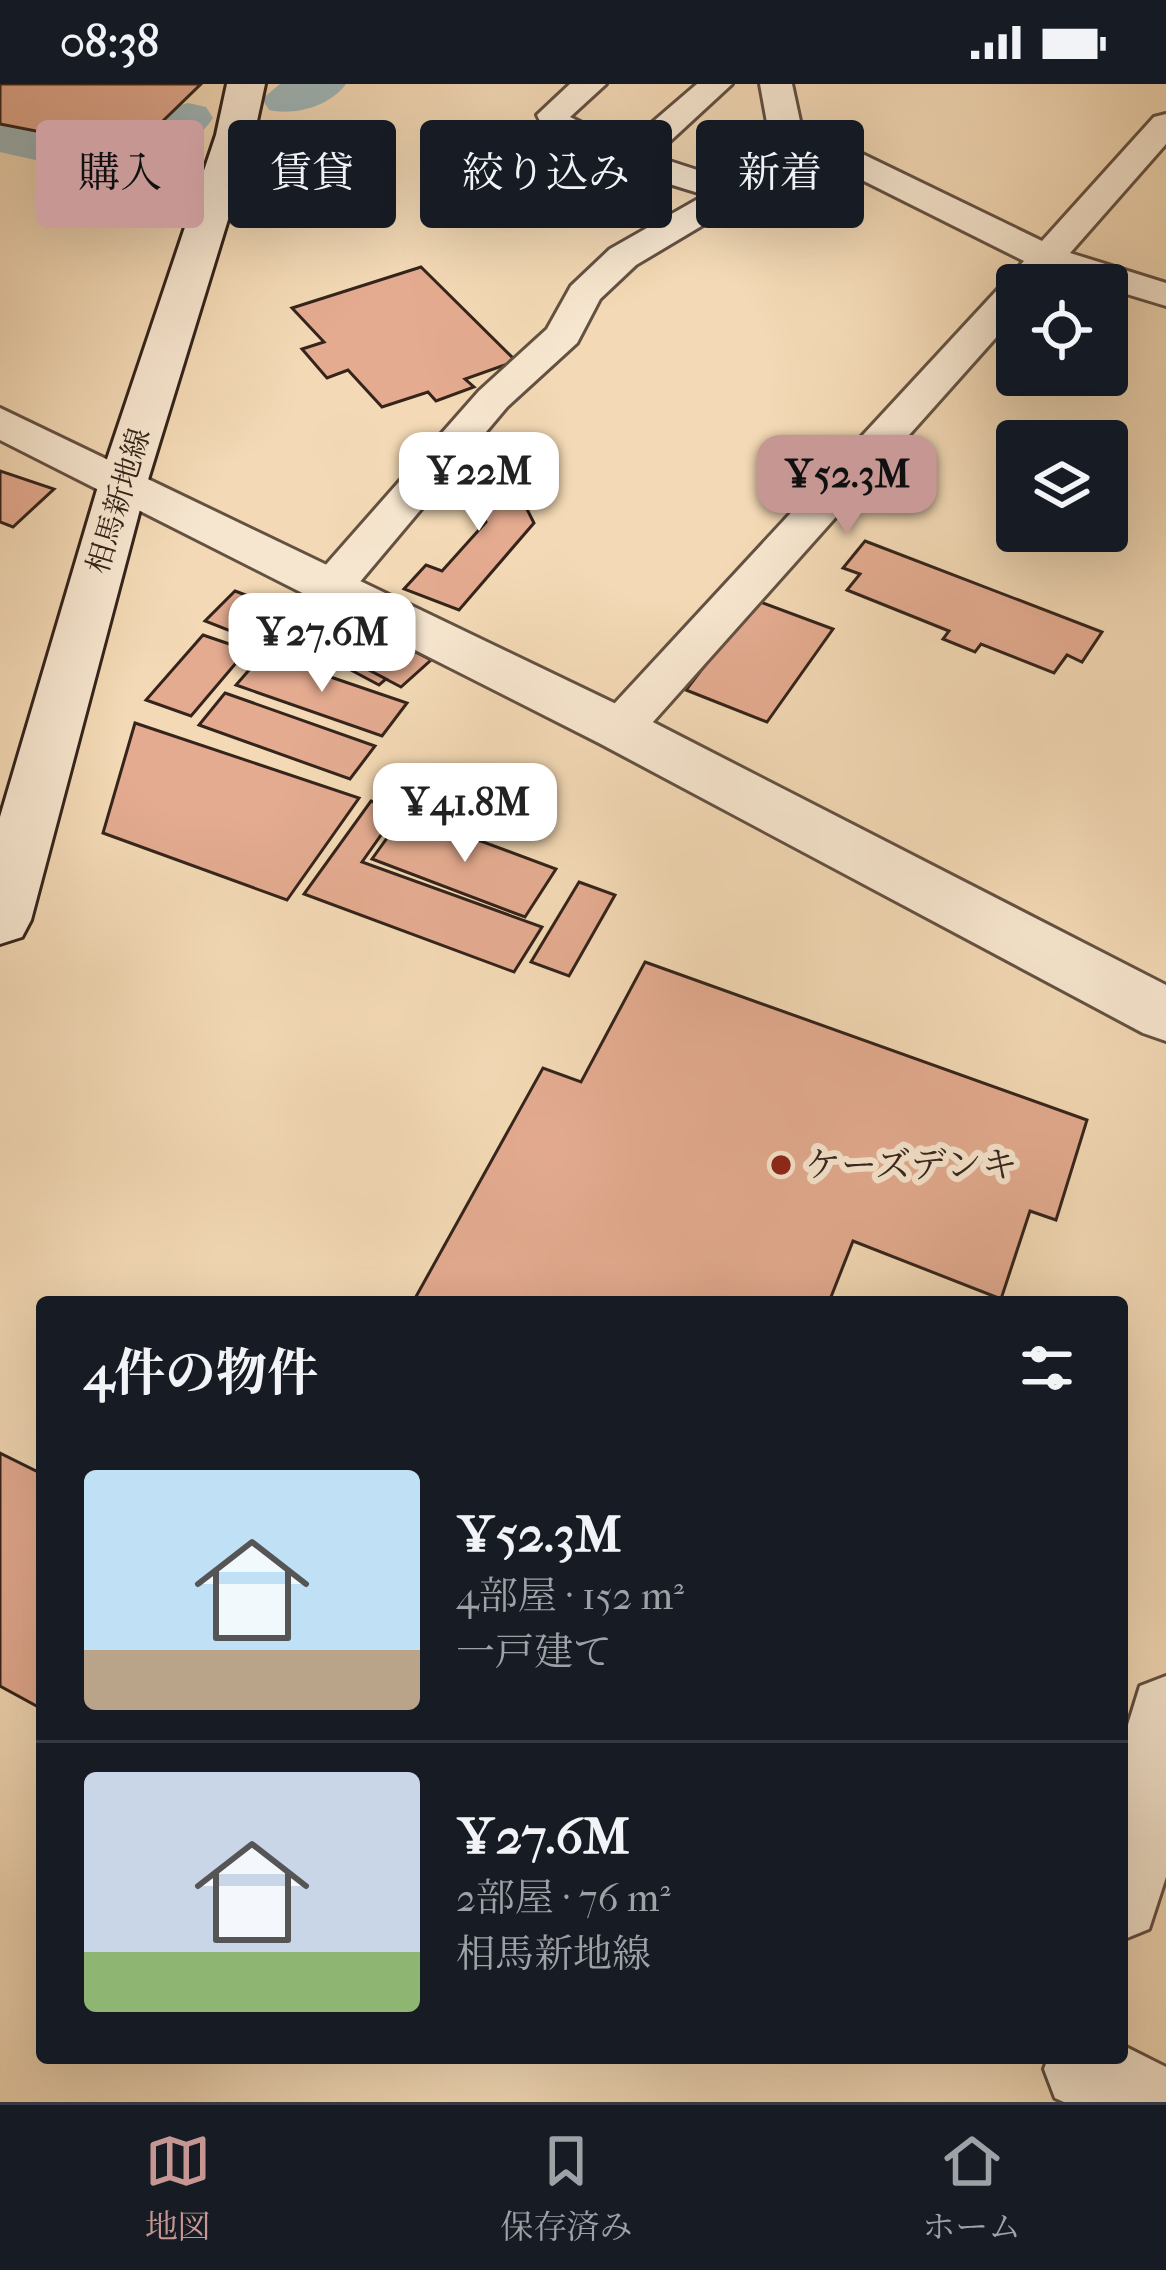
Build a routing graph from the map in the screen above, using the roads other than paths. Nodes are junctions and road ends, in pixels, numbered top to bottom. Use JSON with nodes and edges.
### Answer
{"nodes":[{"id":1,"x":246,"y":84,"type":"edge"},
{"id":2,"x":590,"y":84,"type":"edge"},
{"id":3,"x":716,"y":84,"type":"edge"},
{"id":4,"x":739,"y":84,"type":"edge"},
{"id":5,"x":777,"y":89,"type":"edge"},
{"id":6,"x":555,"y":120,"type":"edge"},
{"id":7,"x":783,"y":120,"type":"edge"},
{"id":8,"x":672,"y":122,"type":"edge"},
{"id":9,"x":1166,"y":124,"type":"edge"},
{"id":10,"x":864,"y":172,"type":"edge"},
{"id":11,"x":696,"y":212,"type":"edge"},
{"id":12,"x":1007,"y":264,"type":"edge"},
{"id":13,"x":1041,"y":264,"type":"edge"},
{"id":14,"x":1128,"y":290,"type":"edge"},
{"id":15,"x":1166,"y":295,"type":"edge"},
{"id":16,"x":996,"y":314,"type":"edge"},
{"id":17,"x":0,"y":422,"type":"edge"},
{"id":18,"x":123,"y":483,"type":"junction"},
{"id":19,"x":332,"y":586,"type":"junction"},
{"id":20,"x":619,"y":729,"type":"junction"},
{"id":21,"x":0,"y":920,"type":"edge"},
{"id":22,"x":1166,"y":1015,"type":"edge"},
{"id":23,"x":1166,"y":1712,"type":"edge"},
{"id":24,"x":1128,"y":1876,"type":"edge"}],
"edges":[{"from":1,"to":18,"type":"main road","name":"相馬新地線"},
{"from":2,"to":6,"type":"street"},
{"from":3,"to":8,"type":"street"},
{"from":4,"to":5,"type":"street"},
{"from":5,"to":7,"type":"street"},
{"from":9,"to":13,"type":"street"},
{"from":10,"to":12,"type":"street"},
{"from":11,"to":19,"type":"street"},
{"from":14,"to":15,"type":"street"},
{"from":16,"to":20,"type":"street"},
{"from":17,"to":18,"type":"main road"},
{"from":18,"to":19,"type":"main road"},
{"from":18,"to":21,"type":"main road","name":"相馬新地線"},
{"from":19,"to":20,"type":"main road"},
{"from":20,"to":22,"type":"main road"},
{"from":23,"to":24,"type":"street"}]}
